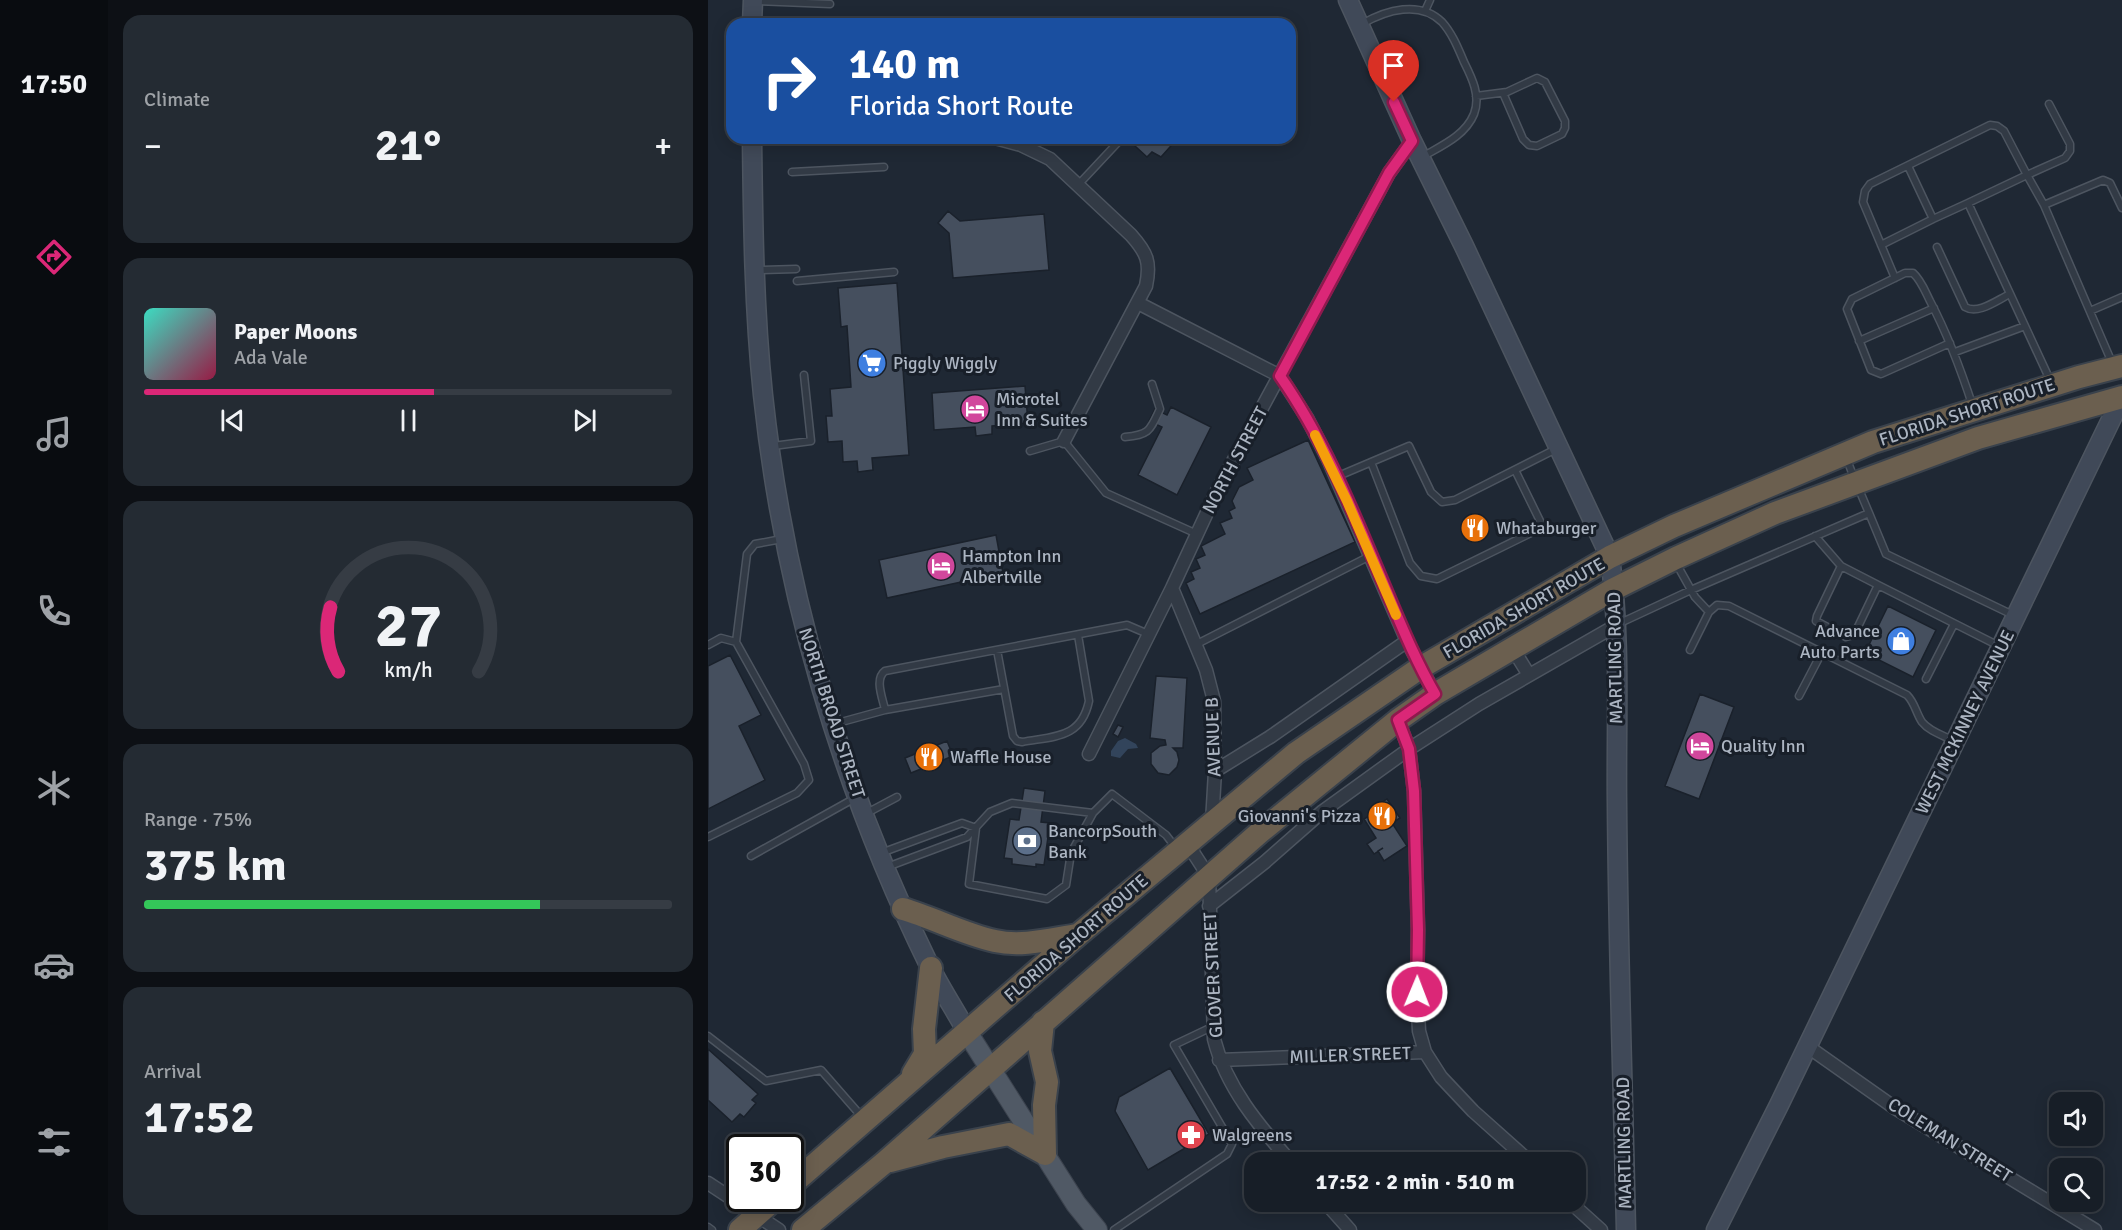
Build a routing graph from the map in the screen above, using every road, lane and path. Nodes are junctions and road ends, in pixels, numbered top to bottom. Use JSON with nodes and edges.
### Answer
{"nodes":[{"id":1,"x":1348,"y":0,"type":"edge"},
{"id":2,"x":1430,"y":0,"type":"edge"},
{"id":3,"x":753,"y":1,"type":"edge"},
{"id":4,"x":830,"y":4,"type":"dead end"},
{"id":5,"x":1425,"y":11,"type":"junction"},
{"id":6,"x":753,"y":18,"type":"edge"},
{"id":7,"x":1359,"y":25,"type":"junction"},
{"id":8,"x":1503,"y":93,"type":"junction"},
{"id":9,"x":1476,"y":96,"type":"junction"},
{"id":10,"x":2049,"y":104,"type":"dead end"},
{"id":11,"x":1412,"y":141,"type":"junction"},
{"id":12,"x":752,"y":144,"type":"edge"},
{"id":13,"x":1014,"y":144,"type":"edge"},
{"id":14,"x":1116,"y":144,"type":"edge"},
{"id":15,"x":1420,"y":159,"type":"junction"},
{"id":16,"x":884,"y":166,"type":"dead end"},
{"id":17,"x":1908,"y":166,"type":"junction"},
{"id":18,"x":792,"y":172,"type":"dead end"},
{"id":19,"x":2028,"y":175,"type":"junction"},
{"id":20,"x":1078,"y":185,"type":"junction"},
{"id":21,"x":1968,"y":203,"type":"junction"},
{"id":22,"x":2044,"y":205,"type":"junction"},
{"id":23,"x":2122,"y":208,"type":"edge"},
{"id":24,"x":1933,"y":219,"type":"junction"},
{"id":25,"x":1881,"y":245,"type":"junction"},
{"id":26,"x":1937,"y":247,"type":"dead end"},
{"id":27,"x":796,"y":268,"type":"dead end"},
{"id":28,"x":754,"y":270,"type":"junction"},
{"id":29,"x":894,"y":272,"type":"dead end"},
{"id":30,"x":1895,"y":278,"type":"junction"},
{"id":31,"x":797,"y":281,"type":"dead end"},
{"id":32,"x":2010,"y":294,"type":"junction"},
{"id":33,"x":2122,"y":297,"type":"edge"},
{"id":34,"x":1138,"y":303,"type":"junction"},
{"id":35,"x":1934,"y":308,"type":"junction"},
{"id":36,"x":2090,"y":311,"type":"junction"},
{"id":37,"x":2025,"y":326,"type":"junction"},
{"id":38,"x":1859,"y":341,"type":"junction"},
{"id":39,"x":1950,"y":343,"type":"junction"},
{"id":40,"x":1955,"y":352,"type":"junction"},
{"id":41,"x":2118,"y":367,"type":"edge"},
{"id":42,"x":804,"y":375,"type":"dead end"},
{"id":43,"x":1280,"y":376,"type":"junction"},
{"id":44,"x":1152,"y":384,"type":"dead end"},
{"id":45,"x":2052,"y":385,"type":"junction"},
{"id":46,"x":2122,"y":397,"type":"edge"},
{"id":47,"x":1974,"y":410,"type":"junction"},
{"id":48,"x":1125,"y":437,"type":"dead end"},
{"id":49,"x":1064,"y":441,"type":"junction"},
{"id":50,"x":770,"y":447,"type":"junction"},
{"id":51,"x":1558,"y":448,"type":"junction"},
{"id":52,"x":1030,"y":451,"type":"dead end"},
{"id":53,"x":1845,"y":454,"type":"junction"},
{"id":54,"x":1371,"y":462,"type":"junction"},
{"id":55,"x":1515,"y":470,"type":"junction"},
{"id":56,"x":1336,"y":477,"type":"junction"},
{"id":57,"x":1856,"y":483,"type":"junction"},
{"id":58,"x":1869,"y":513,"type":"junction"},
{"id":59,"x":1197,"y":534,"type":"junction"},
{"id":60,"x":1815,"y":536,"type":"junction"},
{"id":61,"x":785,"y":538,"type":"junction"},
{"id":62,"x":1371,"y":555,"type":"junction"},
{"id":63,"x":1610,"y":557,"type":"junction"},
{"id":64,"x":1674,"y":559,"type":"junction"},
{"id":65,"x":1841,"y":566,"type":"junction"},
{"id":66,"x":1878,"y":585,"type":"junction"},
{"id":67,"x":1172,"y":588,"type":"junction"},
{"id":68,"x":1614,"y":589,"type":"junction"},
{"id":69,"x":1691,"y":590,"type":"junction"},
{"id":70,"x":1709,"y":612,"type":"junction"},
{"id":71,"x":2016,"y":617,"type":"junction"},
{"id":72,"x":1954,"y":624,"type":"junction"},
{"id":73,"x":1615,"y":626,"type":"junction"},
{"id":74,"x":1148,"y":634,"type":"junction"},
{"id":75,"x":1078,"y":635,"type":"junction"},
{"id":76,"x":736,"y":642,"type":"junction"},
{"id":77,"x":1407,"y":642,"type":"junction"},
{"id":78,"x":708,"y":645,"type":"edge"},
{"id":79,"x":1195,"y":645,"type":"junction"},
{"id":80,"x":2002,"y":648,"type":"junction"},
{"id":81,"x":1513,"y":649,"type":"junction"},
{"id":82,"x":997,"y":650,"type":"junction"},
{"id":83,"x":1690,"y":650,"type":"dead end"},
{"id":84,"x":1822,"y":652,"type":"junction"},
{"id":85,"x":1420,"y":668,"type":"junction"},
{"id":86,"x":1529,"y":675,"type":"junction"},
{"id":87,"x":1926,"y":679,"type":"dead end"},
{"id":88,"x":1005,"y":689,"type":"junction"},
{"id":89,"x":1435,"y":694,"type":"junction"},
{"id":90,"x":1799,"y":696,"type":"dead end"},
{"id":91,"x":885,"y":710,"type":"junction"},
{"id":92,"x":1398,"y":720,"type":"junction"},
{"id":93,"x":833,"y":724,"type":"junction"},
{"id":94,"x":1956,"y":742,"type":"junction"},
{"id":95,"x":1409,"y":749,"type":"junction"},
{"id":96,"x":1089,"y":754,"type":"dead end"},
{"id":97,"x":1215,"y":771,"type":"junction"},
{"id":98,"x":858,"y":796,"type":"junction"},
{"id":99,"x":897,"y":797,"type":"dead end"},
{"id":100,"x":1093,"y":813,"type":"junction"},
{"id":101,"x":865,"y":814,"type":"junction"},
{"id":102,"x":1212,"y":822,"type":"junction"},
{"id":103,"x":976,"y":828,"type":"junction"},
{"id":104,"x":708,"y":837,"type":"edge"},
{"id":105,"x":1182,"y":847,"type":"junction"},
{"id":106,"x":751,"y":856,"type":"dead end"},
{"id":107,"x":883,"y":861,"type":"junction"},
{"id":108,"x":1209,"y":877,"type":"junction"},
{"id":109,"x":1209,"y":906,"type":"junction"},
{"id":110,"x":903,"y":909,"type":"junction"},
{"id":111,"x":1078,"y":934,"type":"junction"},
{"id":112,"x":931,"y":969,"type":"junction"},
{"id":113,"x":1043,"y":1022,"type":"junction"},
{"id":114,"x":1214,"y":1026,"type":"junction"},
{"id":115,"x":967,"y":1032,"type":"junction"},
{"id":116,"x":708,"y":1036,"type":"edge"},
{"id":117,"x":1807,"y":1047,"type":"junction"},
{"id":118,"x":1425,"y":1052,"type":"junction"},
{"id":119,"x":1219,"y":1059,"type":"junction"},
{"id":120,"x":989,"y":1070,"type":"junction"},
{"id":121,"x":910,"y":1080,"type":"junction"},
{"id":122,"x":865,"y":1120,"type":"junction"},
{"id":123,"x":1282,"y":1152,"type":"edge"},
{"id":124,"x":1519,"y":1152,"type":"edge"},
{"id":125,"x":1045,"y":1154,"type":"junction"},
{"id":126,"x":804,"y":1163,"type":"edge"},
{"id":127,"x":884,"y":1163,"type":"junction"},
{"id":128,"x":811,"y":1167,"type":"junction"},
{"id":129,"x":804,"y":1173,"type":"edge"},
{"id":130,"x":708,"y":1183,"type":"edge"},
{"id":131,"x":760,"y":1212,"type":"edge"},
{"id":132,"x":1334,"y":1212,"type":"edge"},
{"id":133,"x":1581,"y":1212,"type":"edge"},
{"id":134,"x":757,"y":1215,"type":"junction"},
{"id":135,"x":708,"y":1227,"type":"edge"},
{"id":136,"x":712,"y":1230,"type":"edge"},
{"id":137,"x":740,"y":1230,"type":"edge"},
{"id":138,"x":779,"y":1230,"type":"edge"},
{"id":139,"x":803,"y":1230,"type":"edge"},
{"id":140,"x":1097,"y":1230,"type":"edge"},
{"id":141,"x":1114,"y":1230,"type":"edge"},
{"id":142,"x":1350,"y":1230,"type":"edge"},
{"id":143,"x":1601,"y":1230,"type":"edge"},
{"id":144,"x":1626,"y":1230,"type":"edge"},
{"id":145,"x":1716,"y":1230,"type":"edge"},
{"id":146,"x":2095,"y":1230,"type":"edge"}],
"edges":[{"from":1,"to":7,"type":"street","name":"MARTLING ROAD"},
{"from":2,"to":5,"type":"lane"},
{"from":3,"to":4,"type":"lane"},
{"from":3,"to":6,"type":"street"},
{"from":5,"to":7,"type":"lane"},
{"from":5,"to":9,"type":"lane"},
{"from":7,"to":11,"type":"street","name":"MARTLING ROAD"},
{"from":8,"to":8,"type":"lane"},
{"from":8,"to":9,"type":"lane"},
{"from":9,"to":15,"type":"lane"},
{"from":10,"to":19,"type":"lane"},
{"from":11,"to":15,"type":"street","name":"MARTLING ROAD"},
{"from":11,"to":43,"type":"street","name":"NORTH STREET"},
{"from":12,"to":28,"type":"street","name":"NORTH BROAD STREET"},
{"from":13,"to":20,"type":"street"},
{"from":14,"to":20,"type":"lane"},
{"from":15,"to":51,"type":"street","name":"MARTLING ROAD"},
{"from":16,"to":18,"type":"lane"},
{"from":17,"to":19,"type":"lane"},
{"from":17,"to":24,"type":"lane"},
{"from":17,"to":25,"type":"lane"},
{"from":19,"to":21,"type":"lane"},
{"from":19,"to":22,"type":"lane"},
{"from":20,"to":34,"type":"street"},
{"from":21,"to":24,"type":"lane"},
{"from":21,"to":32,"type":"lane"},
{"from":22,"to":23,"type":"lane"},
{"from":22,"to":36,"type":"lane"},
{"from":24,"to":25,"type":"lane"},
{"from":25,"to":30,"type":"lane"},
{"from":26,"to":32,"type":"lane"},
{"from":27,"to":28,"type":"lane"},
{"from":28,"to":50,"type":"street","name":"NORTH BROAD STREET"},
{"from":29,"to":31,"type":"lane"},
{"from":30,"to":35,"type":"lane"},
{"from":30,"to":38,"type":"lane"},
{"from":32,"to":37,"type":"lane"},
{"from":33,"to":36,"type":"lane"},
{"from":34,"to":43,"type":"street"},
{"from":34,"to":49,"type":"street"},
{"from":35,"to":38,"type":"lane"},
{"from":35,"to":39,"type":"lane"},
{"from":36,"to":41,"type":"lane"},
{"from":37,"to":40,"type":"lane"},
{"from":37,"to":45,"type":"lane"},
{"from":38,"to":39,"type":"lane"},
{"from":39,"to":40,"type":"lane"},
{"from":40,"to":47,"type":"lane"},
{"from":41,"to":45,"type":"highway","name":"FLORIDA SHORT ROUTE"},
{"from":42,"to":50,"type":"lane"},
{"from":43,"to":56,"type":"street"},
{"from":43,"to":59,"type":"street","name":"NORTH STREET"},
{"from":44,"to":48,"type":"lane"},
{"from":45,"to":47,"type":"highway","name":"FLORIDA SHORT ROUTE"},
{"from":46,"to":57,"type":"highway","name":"FLORIDA SHORT ROUTE"},
{"from":46,"to":71,"type":"street","name":"WEST MCKINNEY AVENUE"},
{"from":47,"to":53,"type":"highway","name":"FLORIDA SHORT ROUTE"},
{"from":49,"to":52,"type":"lane"},
{"from":49,"to":59,"type":"lane"},
{"from":50,"to":61,"type":"street","name":"NORTH BROAD STREET"},
{"from":51,"to":55,"type":"lane"},
{"from":51,"to":63,"type":"street","name":"MARTLING ROAD"},
{"from":53,"to":57,"type":"lane"},
{"from":53,"to":63,"type":"highway","name":"FLORIDA SHORT ROUTE"},
{"from":54,"to":55,"type":"lane"},
{"from":54,"to":55,"type":"lane"},
{"from":54,"to":56,"type":"lane"},
{"from":56,"to":62,"type":"street"},
{"from":57,"to":58,"type":"lane"},
{"from":57,"to":64,"type":"highway","name":"FLORIDA SHORT ROUTE"},
{"from":58,"to":60,"type":"lane"},
{"from":58,"to":71,"type":"lane"},
{"from":59,"to":67,"type":"street","name":"NORTH STREET"},
{"from":60,"to":65,"type":"lane"},
{"from":60,"to":69,"type":"lane"},
{"from":61,"to":76,"type":"lane"},
{"from":61,"to":93,"type":"street","name":"NORTH BROAD STREET"},
{"from":62,"to":77,"type":"street"},
{"from":62,"to":79,"type":"lane"},
{"from":63,"to":68,"type":"street","name":"MARTLING ROAD"},
{"from":63,"to":85,"type":"highway","name":"FLORIDA SHORT ROUTE"},
{"from":64,"to":68,"type":"highway","name":"FLORIDA SHORT ROUTE"},
{"from":64,"to":69,"type":"lane"},
{"from":65,"to":66,"type":"lane"},
{"from":65,"to":66,"type":"lane"},
{"from":66,"to":72,"type":"lane"},
{"from":67,"to":74,"type":"street","name":"NORTH STREET"},
{"from":67,"to":79,"type":"street","name":"AVENUE B"},
{"from":68,"to":73,"type":"street","name":"MARTLING ROAD"},
{"from":68,"to":81,"type":"highway","name":"FLORIDA SHORT ROUTE"},
{"from":69,"to":70,"type":"lane"},
{"from":69,"to":73,"type":"lane"},
{"from":70,"to":83,"type":"lane"},
{"from":70,"to":84,"type":"lane"},
{"from":71,"to":80,"type":"street","name":"WEST MCKINNEY AVENUE"},
{"from":72,"to":80,"type":"lane"},
{"from":72,"to":87,"type":"lane"},
{"from":73,"to":86,"type":"street"},
{"from":73,"to":144,"type":"street","name":"MARTLING ROAD"},
{"from":74,"to":75,"type":"lane"},
{"from":74,"to":96,"type":"street","name":"NORTH STREET"},
{"from":75,"to":82,"type":"lane"},
{"from":75,"to":88,"type":"lane"},
{"from":76,"to":78,"type":"lane"},
{"from":76,"to":104,"type":"lane"},
{"from":77,"to":85,"type":"street"},
{"from":77,"to":97,"type":"street"},
{"from":79,"to":97,"type":"street","name":"AVENUE B"},
{"from":80,"to":94,"type":"street","name":"WEST MCKINNEY AVENUE"},
{"from":81,"to":86,"type":"street"},
{"from":81,"to":89,"type":"highway","name":"FLORIDA SHORT ROUTE"},
{"from":82,"to":88,"type":"lane"},
{"from":82,"to":91,"type":"lane"},
{"from":84,"to":90,"type":"lane"},
{"from":84,"to":94,"type":"lane"},
{"from":85,"to":89,"type":"street"},
{"from":85,"to":102,"type":"highway","name":"FLORIDA SHORT ROUTE"},
{"from":86,"to":95,"type":"street"},
{"from":88,"to":91,"type":"lane"},
{"from":89,"to":92,"type":"highway","name":"FLORIDA SHORT ROUTE"},
{"from":91,"to":93,"type":"lane"},
{"from":92,"to":95,"type":"street","name":"MILLER STREET"},
{"from":92,"to":108,"type":"highway","name":"FLORIDA SHORT ROUTE"},
{"from":93,"to":98,"type":"street","name":"NORTH BROAD STREET"},
{"from":94,"to":117,"type":"street","name":"WEST MCKINNEY AVENUE"},
{"from":95,"to":109,"type":"street"},
{"from":95,"to":118,"type":"street","name":"MILLER STREET"},
{"from":97,"to":102,"type":"street","name":"AVENUE B"},
{"from":98,"to":101,"type":"street","name":"NORTH BROAD STREET"},
{"from":98,"to":106,"type":"lane"},
{"from":99,"to":101,"type":"lane"},
{"from":100,"to":103,"type":"lane"},
{"from":100,"to":103,"type":"lane"},
{"from":100,"to":105,"type":"lane"},
{"from":101,"to":107,"type":"street","name":"NORTH BROAD STREET"},
{"from":102,"to":105,"type":"highway","name":"FLORIDA SHORT ROUTE"},
{"from":103,"to":107,"type":"lane"},
{"from":103,"to":107,"type":"lane"},
{"from":105,"to":108,"type":"street"},
{"from":105,"to":111,"type":"highway","name":"FLORIDA SHORT ROUTE"},
{"from":107,"to":110,"type":"street","name":"NORTH BROAD STREET"},
{"from":108,"to":109,"type":"street","name":"GLOVER STREET"},
{"from":108,"to":113,"type":"highway","name":"FLORIDA SHORT ROUTE"},
{"from":109,"to":114,"type":"street","name":"GLOVER STREET"},
{"from":110,"to":111,"type":"highway"},
{"from":110,"to":112,"type":"street","name":"NORTH BROAD STREET"},
{"from":111,"to":115,"type":"highway","name":"FLORIDA SHORT ROUTE"},
{"from":112,"to":115,"type":"street","name":"NORTH BROAD STREET"},
{"from":112,"to":121,"type":"highway"},
{"from":113,"to":120,"type":"highway","name":"FLORIDA SHORT ROUTE"},
{"from":113,"to":125,"type":"highway"},
{"from":114,"to":119,"type":"street","name":"GLOVER STREET"},
{"from":114,"to":141,"type":"lane"},
{"from":115,"to":120,"type":"main road","name":"NORTH BROAD STREET"},
{"from":115,"to":121,"type":"highway","name":"FLORIDA SHORT ROUTE"},
{"from":116,"to":122,"type":"lane"},
{"from":117,"to":145,"type":"street","name":"WEST MCKINNEY AVENUE"},
{"from":117,"to":146,"type":"street","name":"COLEMAN STREET"},
{"from":118,"to":119,"type":"street","name":"MILLER STREET"},
{"from":118,"to":124,"type":"street","name":"MILLER STREET"},
{"from":119,"to":123,"type":"street","name":"GLOVER STREET"},
{"from":120,"to":125,"type":"main road","name":"NORTH BROAD STREET"},
{"from":120,"to":127,"type":"highway","name":"FLORIDA SHORT ROUTE"},
{"from":121,"to":122,"type":"highway","name":"FLORIDA SHORT ROUTE"},
{"from":122,"to":128,"type":"highway","name":"FLORIDA SHORT ROUTE"},
{"from":125,"to":127,"type":"highway"},
{"from":125,"to":140,"type":"main road","name":"NORTH BROAD STREET"},
{"from":126,"to":128,"type":"lane"},
{"from":127,"to":139,"type":"highway","name":"FLORIDA SHORT ROUTE"},
{"from":128,"to":129,"type":"highway","name":"FLORIDA SHORT ROUTE"},
{"from":130,"to":134,"type":"street"},
{"from":131,"to":134,"type":"highway"},
{"from":132,"to":142,"type":"street"},
{"from":133,"to":143,"type":"street"},
{"from":134,"to":137,"type":"highway"},
{"from":134,"to":138,"type":"street"},
{"from":135,"to":136,"type":"lane"}]}
